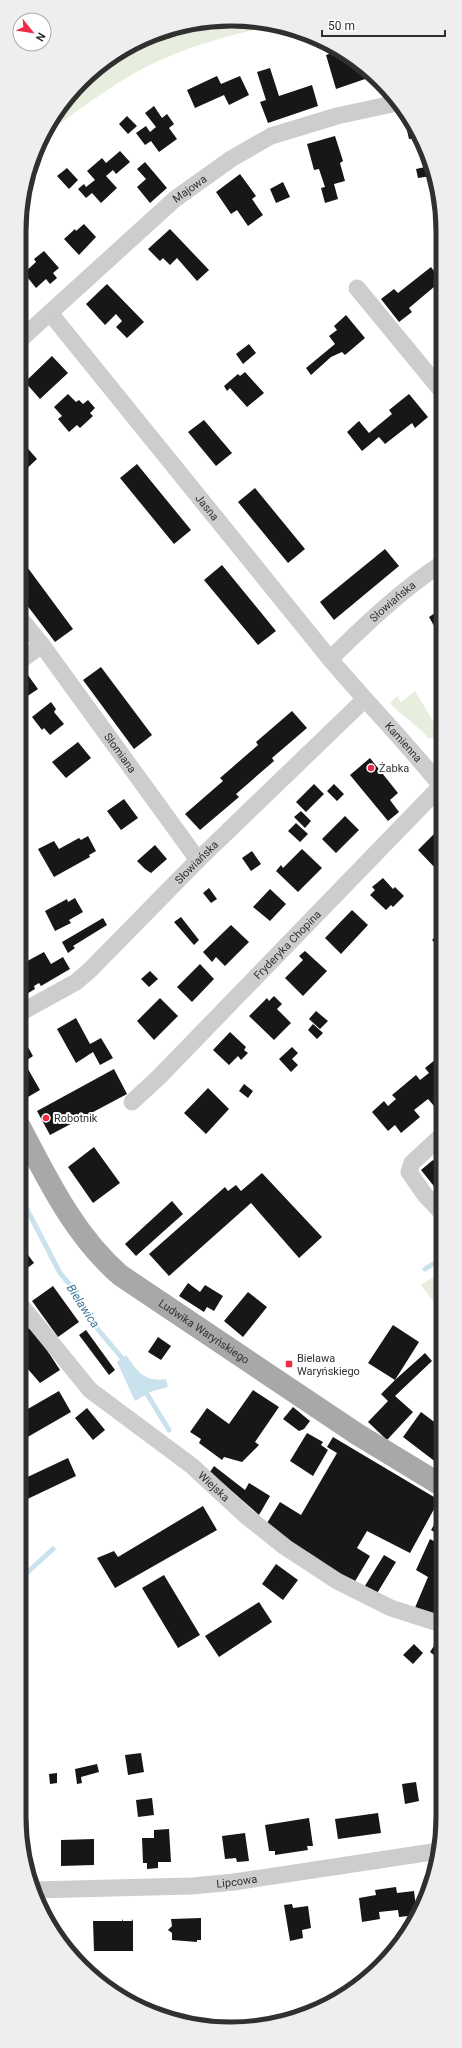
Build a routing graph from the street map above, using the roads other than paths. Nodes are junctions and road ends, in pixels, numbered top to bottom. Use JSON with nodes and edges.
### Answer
{"nodes":[{"id":1,"x":392,"y":104,"type":"edge"},
{"id":2,"x":356,"y":288,"type":"dead end"},
{"id":3,"x":50,"y":313,"type":"junction"},
{"id":4,"x":26,"y":335,"type":"edge"},
{"id":5,"x":436,"y":384,"type":"edge"},
{"id":6,"x":436,"y":567,"type":"edge"},
{"id":7,"x":26,"y":625,"type":"edge"},
{"id":8,"x":42,"y":645,"type":"junction"},
{"id":9,"x":26,"y":657,"type":"edge"},
{"id":10,"x":330,"y":659,"type":"junction"},
{"id":11,"x":364,"y":700,"type":"junction"},
{"id":12,"x":436,"y":780,"type":"edge"},
{"id":13,"x":436,"y":791,"type":"edge"},
{"id":14,"x":198,"y":860,"type":"junction"},
{"id":15,"x":26,"y":1010,"type":"edge"},
{"id":16,"x":132,"y":1102,"type":"dead end"},
{"id":17,"x":436,"y":1141,"type":"edge"},
{"id":18,"x":26,"y":1152,"type":"edge"},
{"id":19,"x":436,"y":1207,"type":"edge"},
{"id":20,"x":26,"y":1311,"type":"edge"},
{"id":21,"x":436,"y":1482,"type":"edge"},
{"id":22,"x":436,"y":1622,"type":"edge"},
{"id":23,"x":433,"y":1852,"type":"edge"},
{"id":24,"x":40,"y":1890,"type":"edge"}],
"edges":[{"from":1,"to":3,"type":"street","name":"Majowa"},
{"from":2,"to":5,"type":"street"},
{"from":3,"to":4,"type":"street","name":"Majowa"},
{"from":3,"to":10,"type":"street","name":"Jasna"},
{"from":6,"to":10,"type":"street","name":"Słowiańska"},
{"from":7,"to":8,"type":"street","name":"Słomiana"},
{"from":8,"to":9,"type":"street"},
{"from":8,"to":14,"type":"street","name":"Słomiana"},
{"from":10,"to":11,"type":"street","name":"Jasna"},
{"from":11,"to":12,"type":"street","name":"Kamienna"},
{"from":11,"to":14,"type":"street","name":"Słowiańska"},
{"from":13,"to":16,"type":"street","name":"Fryderyka Chopina"},
{"from":14,"to":15,"type":"street","name":"Słowiańska"},
{"from":17,"to":19,"type":"street"},
{"from":18,"to":21,"type":"main road","name":"Ludwika Waryńskiego"},
{"from":20,"to":22,"type":"street","name":"Wiejska"},
{"from":23,"to":24,"type":"street","name":"Lipcowa"}]}
